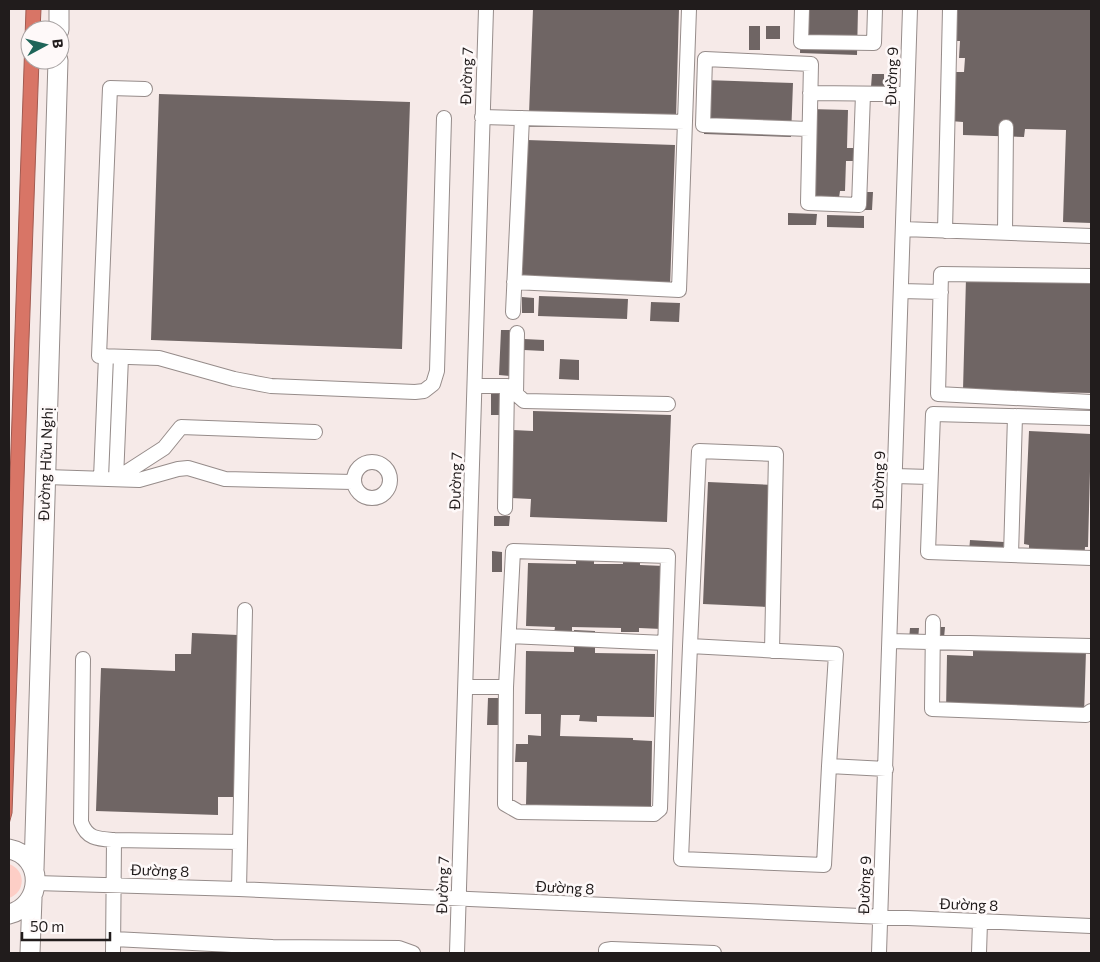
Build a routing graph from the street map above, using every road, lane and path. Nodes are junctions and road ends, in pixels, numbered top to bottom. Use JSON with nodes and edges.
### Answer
{"nodes":[{"id":1,"x":486,"y":9,"type":"edge"},
{"id":2,"x":689,"y":9,"type":"edge"},
{"id":3,"x":802,"y":9,"type":"edge"},
{"id":4,"x":876,"y":9,"type":"edge"},
{"id":5,"x":910,"y":9,"type":"edge"},
{"id":6,"x":950,"y":9,"type":"edge"},
{"id":7,"x":58,"y":70,"type":"edge"},
{"id":8,"x":145,"y":89,"type":"dead end"},
{"id":9,"x":810,"y":92,"type":"junction"},
{"id":10,"x":863,"y":94,"type":"junction"},
{"id":11,"x":907,"y":94,"type":"junction"},
{"id":12,"x":482,"y":117,"type":"junction"},
{"id":13,"x":444,"y":118,"type":"dead end"},
{"id":14,"x":522,"y":118,"type":"junction"},
{"id":15,"x":685,"y":122,"type":"junction"},
{"id":16,"x":1006,"y":127,"type":"dead end"},
{"id":17,"x":810,"y":129,"type":"junction"},
{"id":18,"x":903,"y":229,"type":"junction"},
{"id":19,"x":945,"y":231,"type":"junction"},
{"id":20,"x":1005,"y":233,"type":"junction"},
{"id":21,"x":1091,"y":236,"type":"edge"},
{"id":22,"x":1091,"y":276,"type":"edge"},
{"id":23,"x":514,"y":282,"type":"junction"},
{"id":24,"x":901,"y":291,"type":"junction"},
{"id":25,"x":941,"y":292,"type":"junction"},
{"id":26,"x":513,"y":312,"type":"dead end"},
{"id":27,"x":516,"y":332,"type":"dead end"},
{"id":28,"x":106,"y":356,"type":"junction"},
{"id":29,"x":121,"y":357,"type":"junction"},
{"id":30,"x":476,"y":386,"type":"junction"},
{"id":31,"x":512,"y":390,"type":"junction"},
{"id":32,"x":1091,"y":402,"type":"edge"},
{"id":33,"x":668,"y":404,"type":"dead end"},
{"id":34,"x":1015,"y":416,"type":"junction"},
{"id":35,"x":1091,"y":418,"type":"edge"},
{"id":36,"x":315,"y":432,"type":"dead end"},
{"id":37,"x":895,"y":476,"type":"junction"},
{"id":38,"x":46,"y":477,"type":"junction"},
{"id":39,"x":101,"y":478,"type":"junction"},
{"id":40,"x":930,"y":478,"type":"junction"},
{"id":41,"x":116,"y":479,"type":"junction"},
{"id":42,"x":353,"y":482,"type":"dead end"},
{"id":43,"x":505,"y":508,"type":"dead end"},
{"id":44,"x":1011,"y":555,"type":"junction"},
{"id":45,"x":1091,"y":558,"type":"edge"},
{"id":46,"x":245,"y":610,"type":"dead end"},
{"id":47,"x":933,"y":622,"type":"dead end"},
{"id":48,"x":509,"y":636,"type":"junction"},
{"id":49,"x":890,"y":640,"type":"junction"},
{"id":50,"x":932,"y":642,"type":"junction"},
{"id":51,"x":664,"y":643,"type":"junction"},
{"id":52,"x":690,"y":646,"type":"junction"},
{"id":53,"x":1091,"y":646,"type":"edge"},
{"id":54,"x":772,"y":651,"type":"junction"},
{"id":55,"x":83,"y":659,"type":"dead end"},
{"id":56,"x":466,"y":687,"type":"junction"},
{"id":57,"x":506,"y":687,"type":"junction"},
{"id":58,"x":1091,"y":711,"type":"edge"},
{"id":59,"x":829,"y":766,"type":"junction"},
{"id":60,"x":886,"y":769,"type":"junction"},
{"id":61,"x":114,"y":840,"type":"junction"},
{"id":62,"x":240,"y":842,"type":"junction"},
{"id":63,"x":9,"y":849,"type":"edge"},
{"id":64,"x":34,"y":883,"type":"junction"},
{"id":65,"x":114,"y":885,"type":"junction"},
{"id":66,"x":239,"y":890,"type":"junction"},
{"id":67,"x":459,"y":899,"type":"junction"},
{"id":68,"x":9,"y":914,"type":"edge"},
{"id":69,"x":880,"y":918,"type":"junction"},
{"id":70,"x":980,"y":922,"type":"junction"},
{"id":71,"x":1091,"y":926,"type":"edge"},
{"id":72,"x":114,"y":939,"type":"junction"},
{"id":73,"x":272,"y":950,"type":"edge"},
{"id":74,"x":30,"y":953,"type":"edge"},
{"id":75,"x":114,"y":953,"type":"edge"},
{"id":76,"x":413,"y":953,"type":"edge"},
{"id":77,"x":457,"y":953,"type":"edge"},
{"id":78,"x":606,"y":953,"type":"edge"},
{"id":79,"x":714,"y":953,"type":"edge"},
{"id":80,"x":879,"y":953,"type":"edge"},
{"id":81,"x":979,"y":953,"type":"edge"}],
"edges":[{"from":1,"to":12,"type":"street","name":"Đường 7"},
{"from":2,"to":15,"type":"street"},
{"from":3,"to":4,"type":"street"},
{"from":5,"to":11,"type":"street","name":"Đường 9"},
{"from":6,"to":19,"type":"street"},
{"from":7,"to":38,"type":"main road","name":"Đường Hữu Nghị"},
{"from":8,"to":28,"type":"street"},
{"from":9,"to":10,"type":"street"},
{"from":9,"to":17,"type":"street"},
{"from":9,"to":17,"type":"street"},
{"from":10,"to":11,"type":"street"},
{"from":10,"to":17,"type":"street"},
{"from":11,"to":18,"type":"street","name":"Đường 9"},
{"from":12,"to":14,"type":"street"},
{"from":12,"to":30,"type":"street","name":"Đường 7"},
{"from":13,"to":29,"type":"street"},
{"from":14,"to":15,"type":"street"},
{"from":14,"to":23,"type":"street"},
{"from":15,"to":23,"type":"street"},
{"from":16,"to":20,"type":"street"},
{"from":18,"to":19,"type":"street"},
{"from":18,"to":24,"type":"street","name":"Đường 9"},
{"from":19,"to":20,"type":"street"},
{"from":20,"to":21,"type":"street"},
{"from":22,"to":25,"type":"street"},
{"from":23,"to":26,"type":"street"},
{"from":24,"to":25,"type":"street"},
{"from":24,"to":37,"type":"street","name":"Đường 9"},
{"from":25,"to":32,"type":"street"},
{"from":27,"to":31,"type":"street"},
{"from":28,"to":29,"type":"street"},
{"from":28,"to":39,"type":"street"},
{"from":29,"to":41,"type":"street"},
{"from":30,"to":31,"type":"street"},
{"from":30,"to":56,"type":"street","name":"Đường 7"},
{"from":31,"to":33,"type":"street"},
{"from":31,"to":43,"type":"street"},
{"from":34,"to":35,"type":"street"},
{"from":34,"to":40,"type":"street"},
{"from":34,"to":44,"type":"street"},
{"from":36,"to":41,"type":"street"},
{"from":37,"to":40,"type":"street"},
{"from":37,"to":49,"type":"street","name":"Đường 9"},
{"from":38,"to":39,"type":"street"},
{"from":38,"to":64,"type":"main road","name":"Đường Hữu Nghị"},
{"from":39,"to":41,"type":"street"},
{"from":40,"to":44,"type":"street"},
{"from":41,"to":42,"type":"street"},
{"from":44,"to":45,"type":"street"},
{"from":46,"to":62,"type":"street"},
{"from":47,"to":50,"type":"street"},
{"from":48,"to":51,"type":"street"},
{"from":48,"to":51,"type":"street"},
{"from":48,"to":57,"type":"street"},
{"from":49,"to":50,"type":"street"},
{"from":49,"to":60,"type":"street","name":"Đường 9"},
{"from":50,"to":53,"type":"street"},
{"from":50,"to":58,"type":"street"},
{"from":51,"to":57,"type":"street"},
{"from":52,"to":54,"type":"street"},
{"from":52,"to":54,"type":"street"},
{"from":52,"to":59,"type":"street"},
{"from":54,"to":59,"type":"street"},
{"from":55,"to":61,"type":"street"},
{"from":56,"to":57,"type":"street"},
{"from":56,"to":67,"type":"street","name":"Đường 7"},
{"from":59,"to":60,"type":"street"},
{"from":60,"to":69,"type":"street","name":"Đường 9"},
{"from":61,"to":62,"type":"street"},
{"from":61,"to":65,"type":"street"},
{"from":62,"to":66,"type":"street"},
{"from":63,"to":64,"type":"main road"},
{"from":64,"to":65,"type":"street","name":"Đường 8"},
{"from":64,"to":68,"type":"main road"},
{"from":64,"to":74,"type":"main road","name":"Đường Hữu Nghị"},
{"from":65,"to":66,"type":"street","name":"Đường 8"},
{"from":65,"to":72,"type":"street"},
{"from":66,"to":67,"type":"street","name":"Đường 8"},
{"from":67,"to":69,"type":"street","name":"Đường 8"},
{"from":67,"to":77,"type":"street","name":"Đường 7"},
{"from":69,"to":70,"type":"street","name":"Đường 8"},
{"from":69,"to":80,"type":"street","name":"Đường 9"},
{"from":70,"to":71,"type":"street","name":"Đường 8"},
{"from":70,"to":81,"type":"street"},
{"from":72,"to":73,"type":"street"},
{"from":72,"to":75,"type":"street"},
{"from":73,"to":76,"type":"street"},
{"from":78,"to":79,"type":"street"}]}
